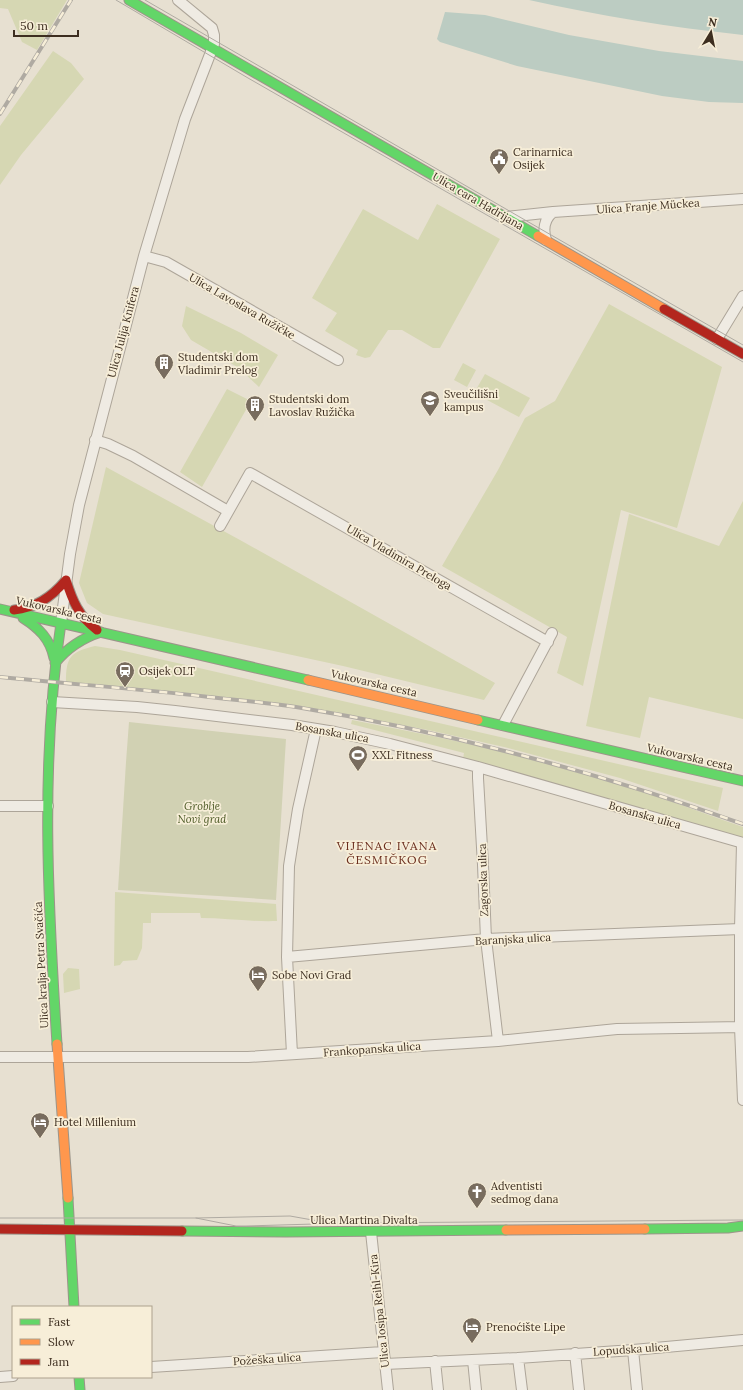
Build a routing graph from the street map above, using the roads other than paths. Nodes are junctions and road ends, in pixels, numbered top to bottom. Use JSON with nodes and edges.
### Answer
{"nodes":[{"id":1,"x":129,"y":0,"type":"edge"},
{"id":2,"x":178,"y":0,"type":"edge"},
{"id":3,"x":213,"y":48,"type":"junction"},
{"id":4,"x":743,"y":200,"type":"edge"},
{"id":5,"x":553,"y":212,"type":"junction"},
{"id":6,"x":507,"y":217,"type":"junction"},
{"id":7,"x":546,"y":240,"type":"junction"},
{"id":8,"x":144,"y":256,"type":"junction"},
{"id":9,"x":743,"y":296,"type":"edge"},
{"id":10,"x":716,"y":339,"type":"junction"},
{"id":11,"x":743,"y":354,"type":"edge"},
{"id":12,"x":338,"y":360,"type":"dead end"},
{"id":13,"x":95,"y":440,"type":"junction"},
{"id":14,"x":228,"y":511,"type":"junction"},
{"id":15,"x":220,"y":526,"type":"dead end"},
{"id":16,"x":66,"y":580,"type":"junction"},
{"id":17,"x":3,"y":609,"type":"edge"},
{"id":18,"x":61,"y":623,"type":"junction"},
{"id":19,"x":101,"y":632,"type":"junction"},
{"id":20,"x":55,"y":663,"type":"junction"},
{"id":21,"x":52,"y":702,"type":"junction"},
{"id":22,"x":503,"y":725,"type":"junction"},
{"id":23,"x":316,"y":729,"type":"junction"},
{"id":24,"x":478,"y":766,"type":"junction"},
{"id":25,"x":743,"y":781,"type":"edge"},
{"id":26,"x":0,"y":806,"type":"edge"},
{"id":27,"x":48,"y":806,"type":"junction"},
{"id":28,"x":742,"y":843,"type":"edge"},
{"id":29,"x":740,"y":929,"type":"junction"},
{"id":30,"x":486,"y":940,"type":"junction"},
{"id":31,"x":287,"y":957,"type":"junction"},
{"id":32,"x":742,"y":1027,"type":"edge"},
{"id":33,"x":498,"y":1041,"type":"junction"},
{"id":34,"x":292,"y":1054,"type":"junction"},
{"id":35,"x":0,"y":1056,"type":"edge"},
{"id":36,"x":58,"y":1056,"type":"junction"},
{"id":37,"x":743,"y":1100,"type":"edge"},
{"id":38,"x":739,"y":1227,"type":"edge"},
{"id":39,"x":0,"y":1229,"type":"edge"},
{"id":40,"x":70,"y":1230,"type":"junction"},
{"id":41,"x":371,"y":1232,"type":"junction"},
{"id":42,"x":74,"y":1306,"type":"edge"},
{"id":43,"x":743,"y":1340,"type":"edge"},
{"id":44,"x":633,"y":1350,"type":"junction"},
{"id":45,"x":383,"y":1352,"type":"junction"},
{"id":46,"x":575,"y":1353,"type":"junction"},
{"id":47,"x":518,"y":1358,"type":"junction"},
{"id":48,"x":473,"y":1360,"type":"junction"},
{"id":49,"x":435,"y":1362,"type":"junction"},
{"id":50,"x":385,"y":1364,"type":"junction"},
{"id":51,"x":152,"y":1367,"type":"edge"},
{"id":52,"x":0,"y":1376,"type":"edge"},
{"id":53,"x":12,"y":1376,"type":"edge"},
{"id":54,"x":79,"y":1378,"type":"edge"},
{"id":55,"x":80,"y":1390,"type":"edge"},
{"id":56,"x":388,"y":1390,"type":"edge"},
{"id":57,"x":438,"y":1390,"type":"edge"},
{"id":58,"x":476,"y":1390,"type":"edge"},
{"id":59,"x":522,"y":1390,"type":"edge"},
{"id":60,"x":579,"y":1390,"type":"edge"},
{"id":61,"x":637,"y":1390,"type":"edge"}],
"edges":[{"from":1,"to":3,"type":"main road","name":"Ulica cara Hadrijana"},
{"from":2,"to":3,"type":"street"},
{"from":3,"to":6,"type":"main road","name":"Ulica cara Hadrijana"},
{"from":3,"to":8,"type":"street","name":"Ulica Julija Knifera"},
{"from":4,"to":5,"type":"street","name":"Ulica Franje Mückea"},
{"from":5,"to":6,"type":"street","name":"Ulica Franje Mückea"},
{"from":5,"to":7,"type":"street"},
{"from":6,"to":7,"type":"main road","name":"Ulica cara Hadrijana"},
{"from":7,"to":10,"type":"main road","name":"Ulica cara Hadrijana"},
{"from":8,"to":12,"type":"street","name":"Ulica Lavoslava Ružičke"},
{"from":8,"to":13,"type":"street","name":"Ulica Julija Knifera"},
{"from":9,"to":10,"type":"street"},
{"from":10,"to":11,"type":"main road","name":"Ulica cara Hadrijana"},
{"from":13,"to":14,"type":"street"},
{"from":13,"to":16,"type":"street","name":"Ulica Julija Knifera"},
{"from":14,"to":15,"type":"street"},
{"from":14,"to":22,"type":"street","name":"Ulica Vladimira Preloga"},
{"from":16,"to":17,"type":"main road"},
{"from":16,"to":18,"type":"street","name":"Ulica Julija Knifera"},
{"from":16,"to":19,"type":"main road"},
{"from":17,"to":18,"type":"main road","name":"Vukovarska cesta"},
{"from":17,"to":20,"type":"main road"},
{"from":18,"to":19,"type":"main road","name":"Vukovarska cesta"},
{"from":18,"to":20,"type":"main road","name":"Ulica kralja Petra Svačića"},
{"from":19,"to":20,"type":"main road"},
{"from":19,"to":22,"type":"main road","name":"Vukovarska cesta"},
{"from":20,"to":21,"type":"main road","name":"Ulica kralja Petra Svačića"},
{"from":21,"to":23,"type":"street","name":"Bosanska ulica"},
{"from":21,"to":27,"type":"main road","name":"Ulica kralja Petra Svačića"},
{"from":22,"to":25,"type":"main road","name":"Vukovarska cesta"},
{"from":23,"to":24,"type":"street","name":"Bosanska ulica"},
{"from":23,"to":31,"type":"street"},
{"from":24,"to":28,"type":"street","name":"Bosanska ulica"},
{"from":24,"to":30,"type":"street","name":"Zagorska ulica"},
{"from":26,"to":27,"type":"street"},
{"from":27,"to":36,"type":"main road","name":"Ulica kralja Petra Svačića"},
{"from":28,"to":29,"type":"street"},
{"from":29,"to":30,"type":"street","name":"Baranjska ulica"},
{"from":29,"to":32,"type":"street"},
{"from":30,"to":31,"type":"street","name":"Baranjska ulica"},
{"from":30,"to":33,"type":"street","name":"Zagorska ulica"},
{"from":31,"to":34,"type":"street"},
{"from":32,"to":33,"type":"street","name":"Frankopanska ulica"},
{"from":32,"to":37,"type":"street"},
{"from":33,"to":34,"type":"street","name":"Frankopanska ulica"},
{"from":34,"to":36,"type":"street","name":"Frankopanska ulica"},
{"from":35,"to":36,"type":"street","name":"Frankopanska ulica"},
{"from":36,"to":40,"type":"main road","name":"Ulica kralja Petra Svačića"},
{"from":38,"to":41,"type":"main road","name":"Ulica Martina Divalta"},
{"from":39,"to":40,"type":"main road","name":"Ulica Martina Divalta"},
{"from":40,"to":41,"type":"main road","name":"Ulica Martina Divalta"},
{"from":40,"to":42,"type":"main road","name":"Ulica kralja Petra Svačića"},
{"from":41,"to":45,"type":"street","name":"Ulica Josipa Reihl-Kira"},
{"from":43,"to":44,"type":"street","name":"Lopudska ulica"},
{"from":44,"to":46,"type":"street","name":"Lopudska ulica"},
{"from":44,"to":61,"type":"street"},
{"from":45,"to":50,"type":"street","name":"Ulica Josipa Reihl-Kira"},
{"from":45,"to":51,"type":"street","name":"Požeška ulica"},
{"from":46,"to":47,"type":"street","name":"Lopudska ulica"},
{"from":46,"to":60,"type":"street"},
{"from":47,"to":48,"type":"street","name":"Lopudska ulica"},
{"from":47,"to":59,"type":"street"},
{"from":48,"to":49,"type":"street","name":"Lopudska ulica"},
{"from":48,"to":58,"type":"street"},
{"from":49,"to":50,"type":"street","name":"Lopudska ulica"},
{"from":49,"to":57,"type":"street"},
{"from":50,"to":56,"type":"street","name":"Ulica Josipa Reihl-Kira"},
{"from":52,"to":53,"type":"street"},
{"from":54,"to":55,"type":"main road"}]}
